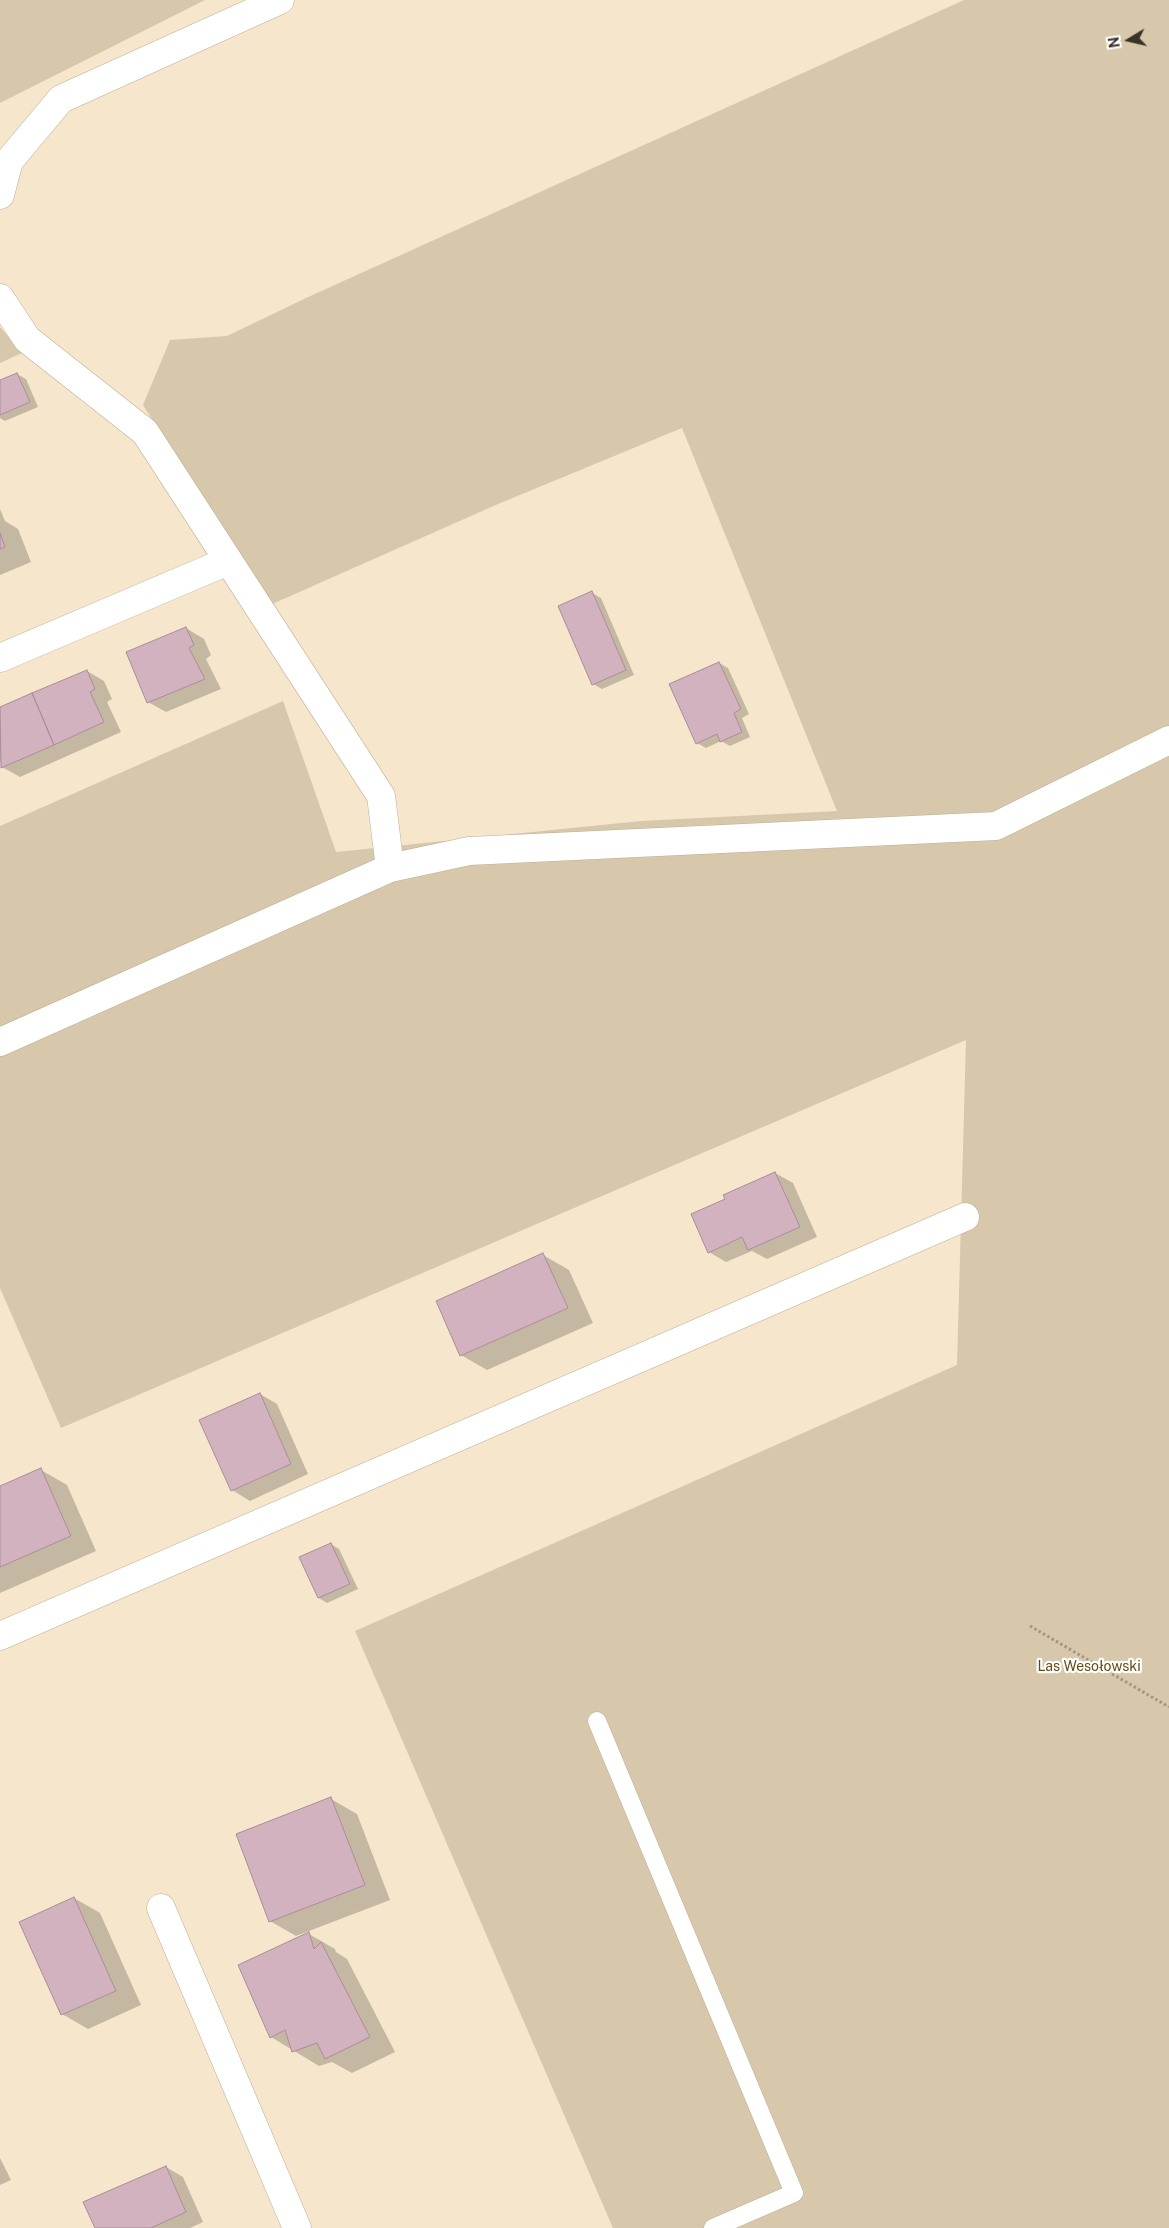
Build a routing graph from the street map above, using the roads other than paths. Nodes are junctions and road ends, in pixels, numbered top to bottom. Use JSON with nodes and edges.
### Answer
{"nodes":[{"id":1,"x":280,"y":0,"type":"edge"},
{"id":2,"x":0,"y":195,"type":"edge"},
{"id":3,"x":0,"y":298,"type":"edge"},
{"id":4,"x":228,"y":561,"type":"junction"},
{"id":5,"x":0,"y":658,"type":"edge"},
{"id":6,"x":1169,"y":740,"type":"edge"},
{"id":7,"x":390,"y":868,"type":"junction"},
{"id":8,"x":0,"y":1042,"type":"edge"},
{"id":9,"x":965,"y":1218,"type":"dead end"},
{"id":10,"x":0,"y":1636,"type":"edge"},
{"id":11,"x":597,"y":1721,"type":"dead end"},
{"id":12,"x":161,"y":1908,"type":"dead end"},
{"id":13,"x":297,"y":2228,"type":"edge"},
{"id":14,"x":713,"y":2228,"type":"edge"}],
"edges":[{"from":1,"to":2,"type":"street"},
{"from":3,"to":4,"type":"street"},
{"from":4,"to":5,"type":"street"},
{"from":4,"to":7,"type":"street"},
{"from":6,"to":7,"type":"street"},
{"from":7,"to":8,"type":"street"},
{"from":9,"to":10,"type":"street"},
{"from":11,"to":14,"type":"lane"},
{"from":12,"to":13,"type":"street"}]}
